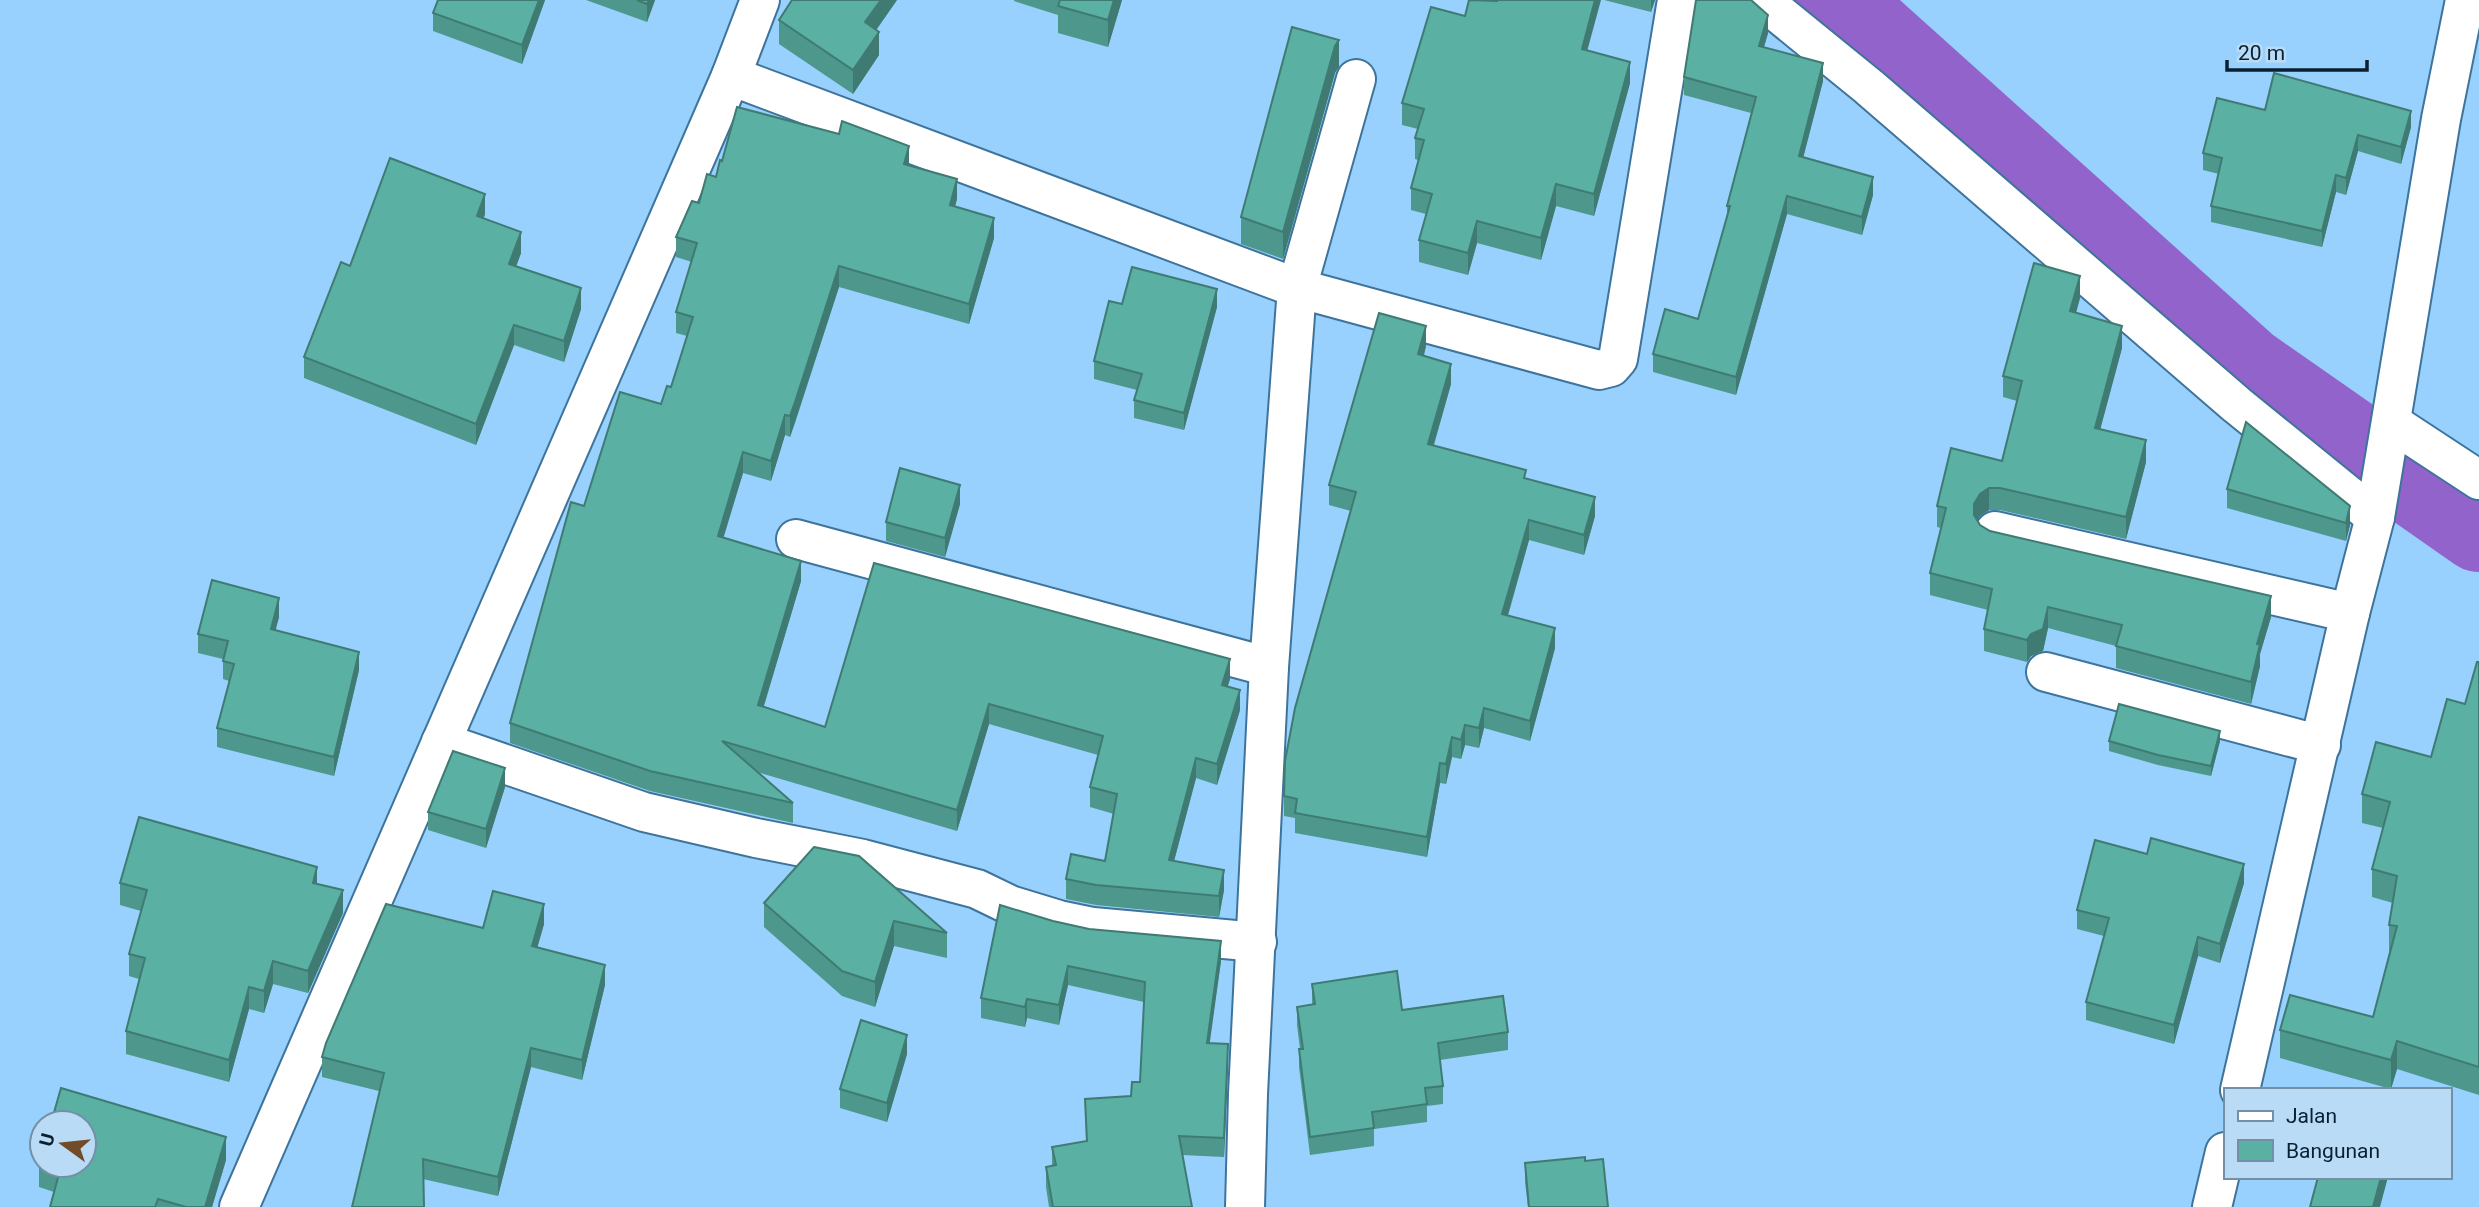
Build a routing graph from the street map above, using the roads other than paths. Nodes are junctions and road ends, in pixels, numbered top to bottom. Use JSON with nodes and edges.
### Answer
{"nodes":[{"id":1,"x":760,"y":0,"type":"edge"},
{"id":2,"x":1678,"y":0,"type":"edge"},
{"id":3,"x":1762,"y":0,"type":"edge"},
{"id":4,"x":2465,"y":0,"type":"edge"},
{"id":5,"x":730,"y":76,"type":"junction"},
{"id":6,"x":1356,"y":79,"type":"dead end"},
{"id":7,"x":1297,"y":288,"type":"junction"},
{"id":8,"x":2390,"y":433,"type":"junction"},
{"id":9,"x":2479,"y":480,"type":"edge"},
{"id":10,"x":2376,"y":513,"type":"junction"},
{"id":11,"x":1995,"y":531,"type":"edge"},
{"id":12,"x":796,"y":539,"type":"dead end"},
{"id":13,"x":2350,"y":612,"type":"junction"},
{"id":14,"x":1269,"y":667,"type":"junction"},
{"id":15,"x":2046,"y":672,"type":"dead end"},
{"id":16,"x":441,"y":742,"type":"junction"},
{"id":17,"x":2321,"y":745,"type":"junction"},
{"id":18,"x":1257,"y":942,"type":"junction"},
{"id":19,"x":2240,"y":1088,"type":"edge"},
{"id":20,"x":2224,"y":1156,"type":"edge"},
{"id":21,"x":239,"y":1207,"type":"edge"},
{"id":22,"x":1245,"y":1207,"type":"edge"},
{"id":23,"x":2212,"y":1207,"type":"edge"}],
"edges":[{"from":1,"to":5,"type":"street"},
{"from":2,"to":7,"type":"street"},
{"from":3,"to":10,"type":"street"},
{"from":4,"to":8,"type":"street"},
{"from":5,"to":7,"type":"street"},
{"from":5,"to":16,"type":"street"},
{"from":6,"to":7,"type":"street"},
{"from":7,"to":14,"type":"street"},
{"from":8,"to":9,"type":"street"},
{"from":8,"to":10,"type":"street"},
{"from":10,"to":13,"type":"street"},
{"from":11,"to":13,"type":"street"},
{"from":12,"to":14,"type":"street"},
{"from":13,"to":17,"type":"street"},
{"from":14,"to":18,"type":"street"},
{"from":15,"to":17,"type":"street"},
{"from":16,"to":18,"type":"street"},
{"from":16,"to":21,"type":"street"},
{"from":17,"to":19,"type":"street"},
{"from":18,"to":22,"type":"street"},
{"from":20,"to":23,"type":"street"}]}
